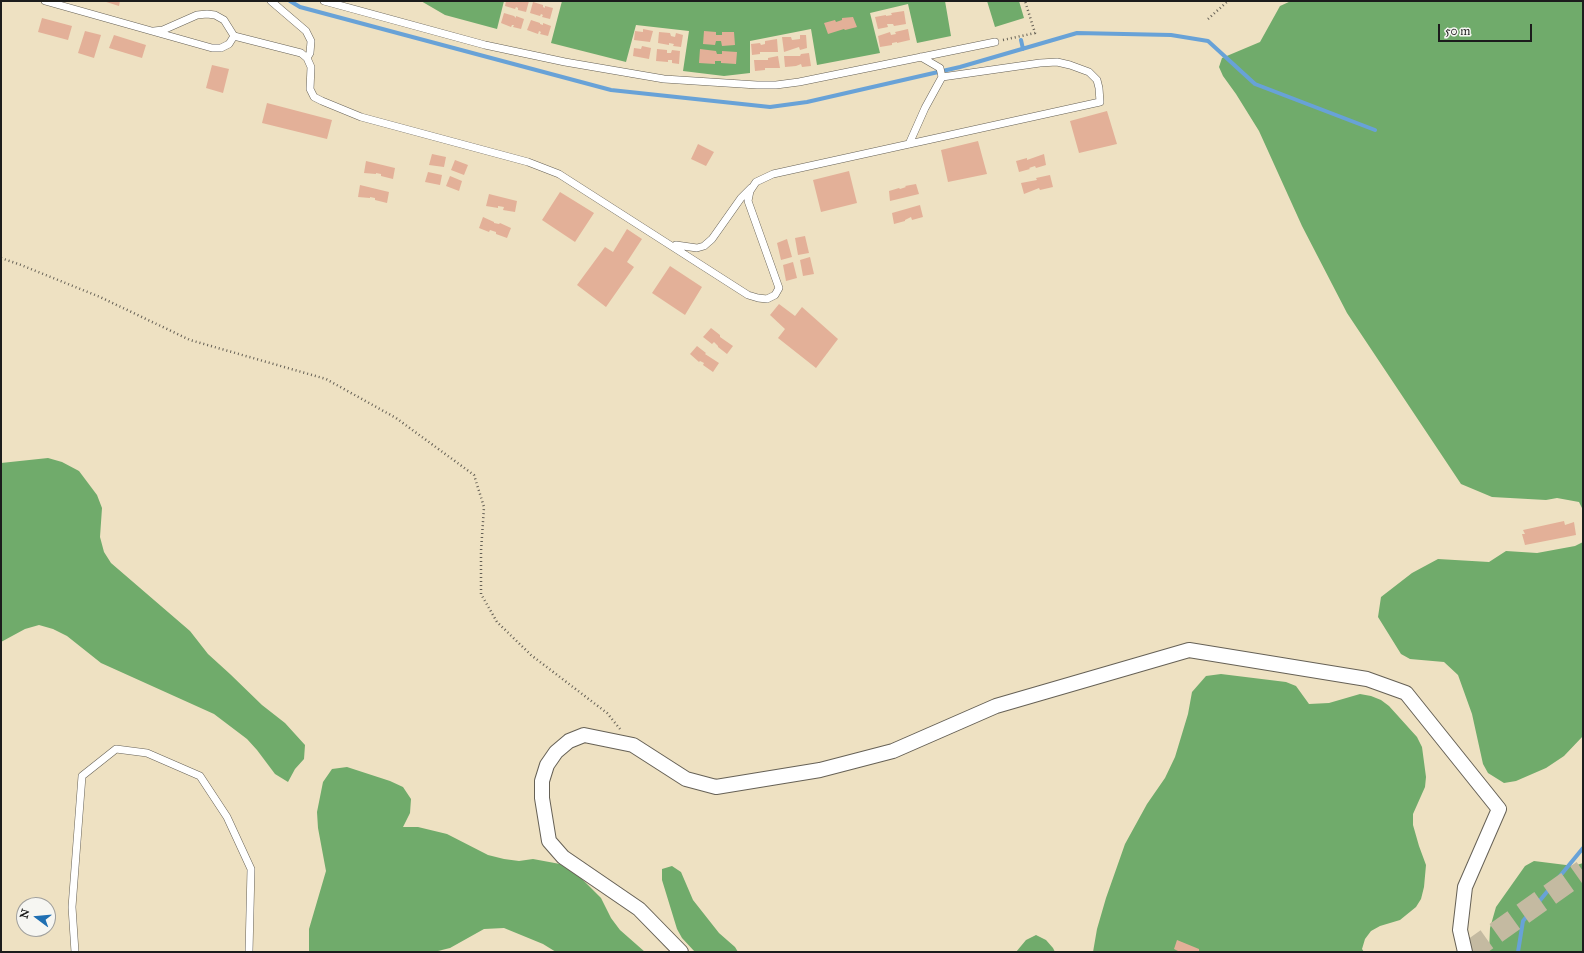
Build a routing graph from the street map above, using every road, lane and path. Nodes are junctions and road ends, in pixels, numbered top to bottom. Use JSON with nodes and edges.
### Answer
{"nodes":[{"id":1,"x":45,"y":1,"type":"edge"},
{"id":2,"x":271,"y":1,"type":"edge"},
{"id":3,"x":324,"y":1,"type":"edge"},
{"id":4,"x":1025,"y":1,"type":"edge"},
{"id":5,"x":1228,"y":1,"type":"edge"},
{"id":6,"x":348,"y":4,"type":"edge"},
{"id":7,"x":1208,"y":19,"type":"dead end"},
{"id":8,"x":154,"y":31,"type":"junction"},
{"id":9,"x":234,"y":36,"type":"junction"},
{"id":10,"x":995,"y":42,"type":"joint"},
{"id":11,"x":921,"y":56,"type":"junction"},
{"id":12,"x":307,"y":58,"type":"junction"},
{"id":13,"x":942,"y":76,"type":"junction"},
{"id":14,"x":909,"y":144,"type":"junction"},
{"id":15,"x":756,"y":182,"type":"junction"},
{"id":16,"x":670,"y":244,"type":"junction"},
{"id":17,"x":1,"y":258,"type":"edge"},
{"id":18,"x":633,"y":745,"type":"junction"},
{"id":19,"x":75,"y":952,"type":"edge"},
{"id":20,"x":249,"y":952,"type":"edge"},
{"id":21,"x":681,"y":952,"type":"edge"},
{"id":22,"x":1465,"y":952,"type":"edge"}],
"edges":[{"from":1,"to":8,"type":"lane"},
{"from":2,"to":12,"type":"lane"},
{"from":3,"to":6,"type":"lane"},
{"from":4,"to":10,"type":"path"},
{"from":5,"to":7,"type":"path"},
{"from":6,"to":11,"type":"lane"},
{"from":8,"to":9,"type":"lane"},
{"from":8,"to":9,"type":"lane"},
{"from":9,"to":12,"type":"lane"},
{"from":10,"to":11,"type":"lane"},
{"from":11,"to":13,"type":"lane"},
{"from":12,"to":16,"type":"lane"},
{"from":13,"to":14,"type":"lane"},
{"from":13,"to":14,"type":"lane"},
{"from":14,"to":15,"type":"lane"},
{"from":15,"to":16,"type":"lane"},
{"from":15,"to":16,"type":"lane"},
{"from":17,"to":18,"type":"path"},
{"from":18,"to":21,"type":"street"},
{"from":18,"to":22,"type":"street"},
{"from":19,"to":20,"type":"lane"}]}
